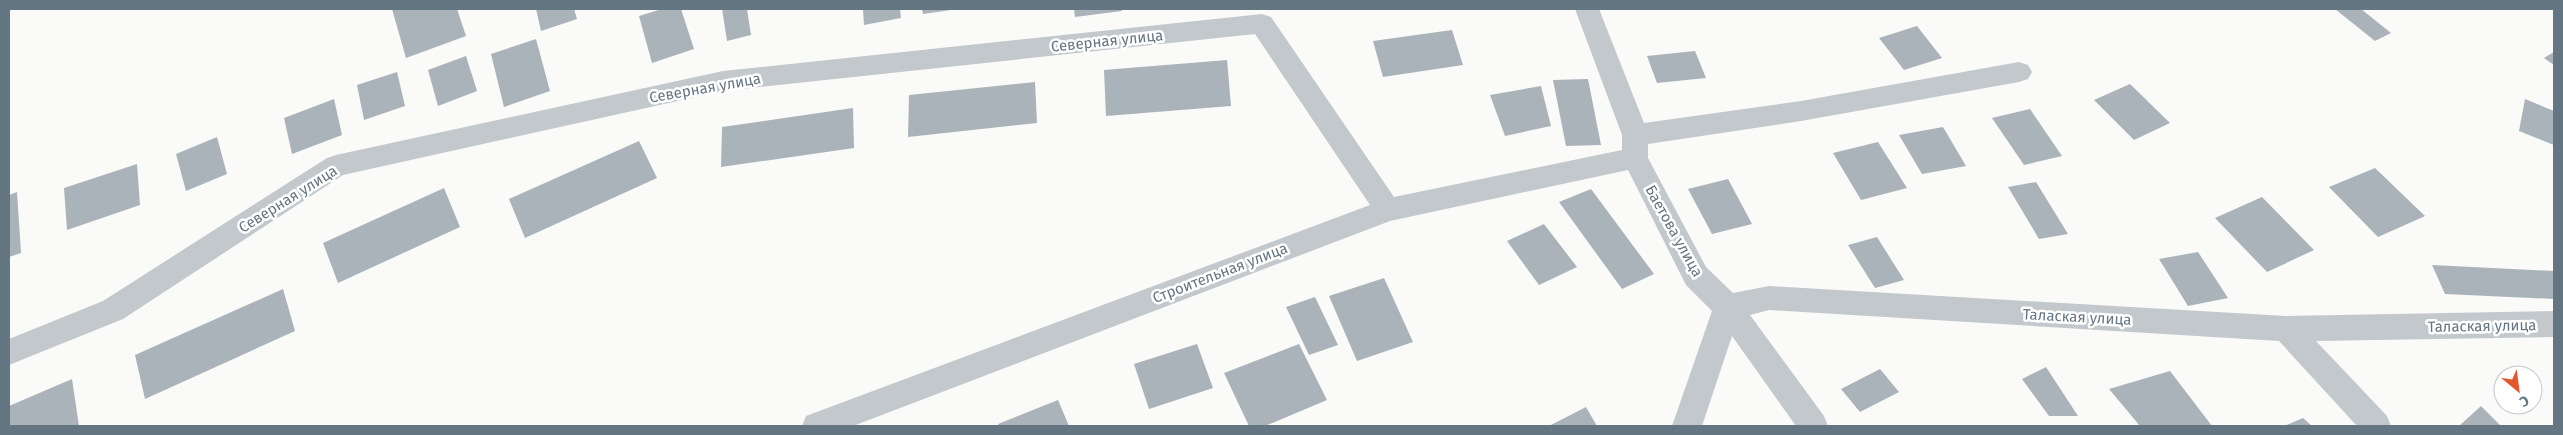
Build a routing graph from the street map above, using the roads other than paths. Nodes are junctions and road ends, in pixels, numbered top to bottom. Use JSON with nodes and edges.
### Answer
{"nodes":[{"id":1,"x":1587,"y":9,"type":"edge"},
{"id":2,"x":2019,"y":72,"type":"dead end"},
{"id":3,"x":1635,"y":147,"type":"junction"},
{"id":4,"x":1388,"y":210,"type":"junction"},
{"id":5,"x":1728,"y":306,"type":"junction"},
{"id":6,"x":2554,"y":324,"type":"edge"},
{"id":7,"x":2286,"y":329,"type":"junction"},
{"id":8,"x":9,"y":352,"type":"edge"},
{"id":9,"x":817,"y":426,"type":"edge"},
{"id":10,"x":1686,"y":426,"type":"edge"},
{"id":11,"x":1813,"y":426,"type":"edge"},
{"id":12,"x":2376,"y":426,"type":"edge"}],
"edges":[{"from":1,"to":3,"type":"street","name":"Баетова улица"},
{"from":2,"to":3,"type":"street","name":"Строительная улица"},
{"from":3,"to":4,"type":"street","name":"Строительная улица"},
{"from":3,"to":5,"type":"street","name":"Баетова улица"},
{"from":4,"to":8,"type":"street","name":"Северная улица"},
{"from":4,"to":9,"type":"street","name":"Строительная улица"},
{"from":5,"to":7,"type":"street","name":"Талаская улица"},
{"from":5,"to":10,"type":"street"},
{"from":5,"to":11,"type":"street","name":"Баетова улица"},
{"from":6,"to":7,"type":"street","name":"Талаская улица"},
{"from":7,"to":12,"type":"street"}]}
